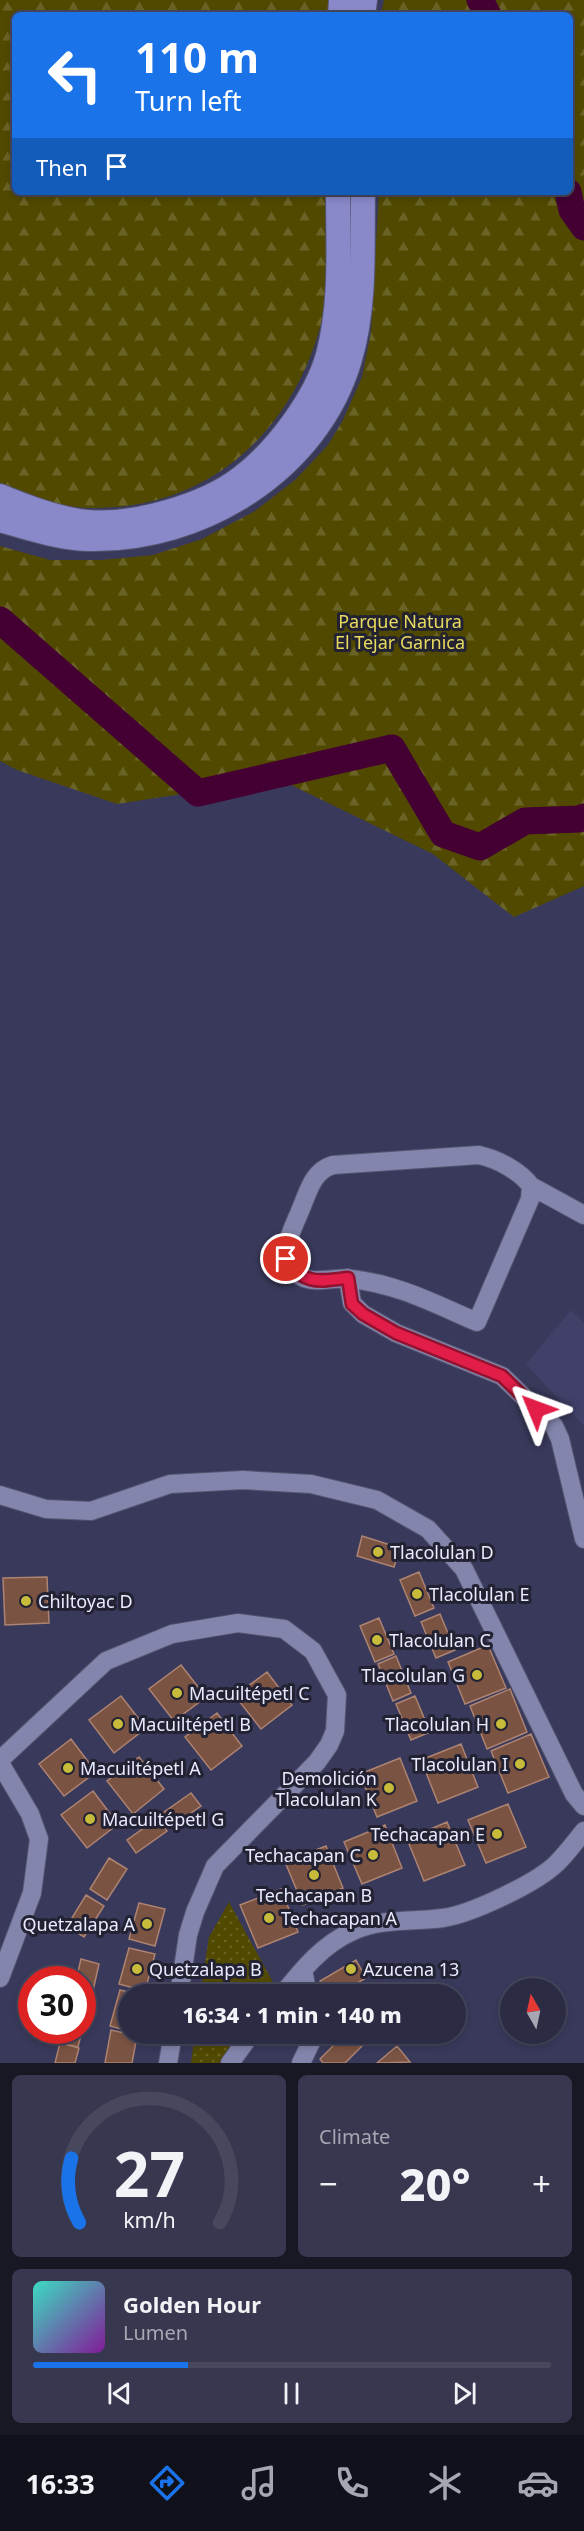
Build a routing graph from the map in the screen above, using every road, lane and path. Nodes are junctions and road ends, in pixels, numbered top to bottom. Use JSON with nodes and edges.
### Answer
{"nodes":[{"id":1,"x":338,"y":195,"type":"edge"},
{"id":2,"x":363,"y":195,"type":"edge"},
{"id":3,"x":0,"y":496,"type":"edge"},
{"id":4,"x":0,"y":520,"type":"edge"},
{"id":5,"x":531,"y":1186,"type":"junction"},
{"id":6,"x":584,"y":1215,"type":"edge"},
{"id":7,"x":348,"y":1278,"type":"junction"},
{"id":8,"x":0,"y":1496,"type":"edge"},
{"id":9,"x":584,"y":1539,"type":"edge"},
{"id":10,"x":0,"y":1761,"type":"edge"},
{"id":11,"x":584,"y":1806,"type":"edge"},
{"id":12,"x":584,"y":1832,"type":"edge"},
{"id":13,"x":303,"y":1970,"type":"junction"},
{"id":14,"x":0,"y":1978,"type":"edge"},
{"id":15,"x":181,"y":1984,"type":"edge"},
{"id":16,"x":291,"y":1984,"type":"edge"},
{"id":17,"x":306,"y":1984,"type":"edge"},
{"id":18,"x":171,"y":2044,"type":"edge"},
{"id":19,"x":244,"y":2044,"type":"edge"},
{"id":20,"x":310,"y":2044,"type":"edge"},
{"id":21,"x":168,"y":2063,"type":"edge"},
{"id":22,"x":230,"y":2063,"type":"edge"},
{"id":23,"x":301,"y":2063,"type":"edge"}],
"edges":[{"from":1,"to":3,"type":"main road"},
{"from":2,"to":4,"type":"main road"},
{"from":5,"to":6,"type":"street"},
{"from":5,"to":7,"type":"street"},
{"from":5,"to":7,"type":"street"},
{"from":7,"to":9,"type":"street"},
{"from":8,"to":11,"type":"street"},
{"from":10,"to":14,"type":"street"},
{"from":10,"to":15,"type":"street"},
{"from":12,"to":13,"type":"street"},
{"from":13,"to":16,"type":"street"},
{"from":13,"to":17,"type":"street"},
{"from":18,"to":21,"type":"street"},
{"from":19,"to":22,"type":"street"},
{"from":20,"to":23,"type":"street"}]}
